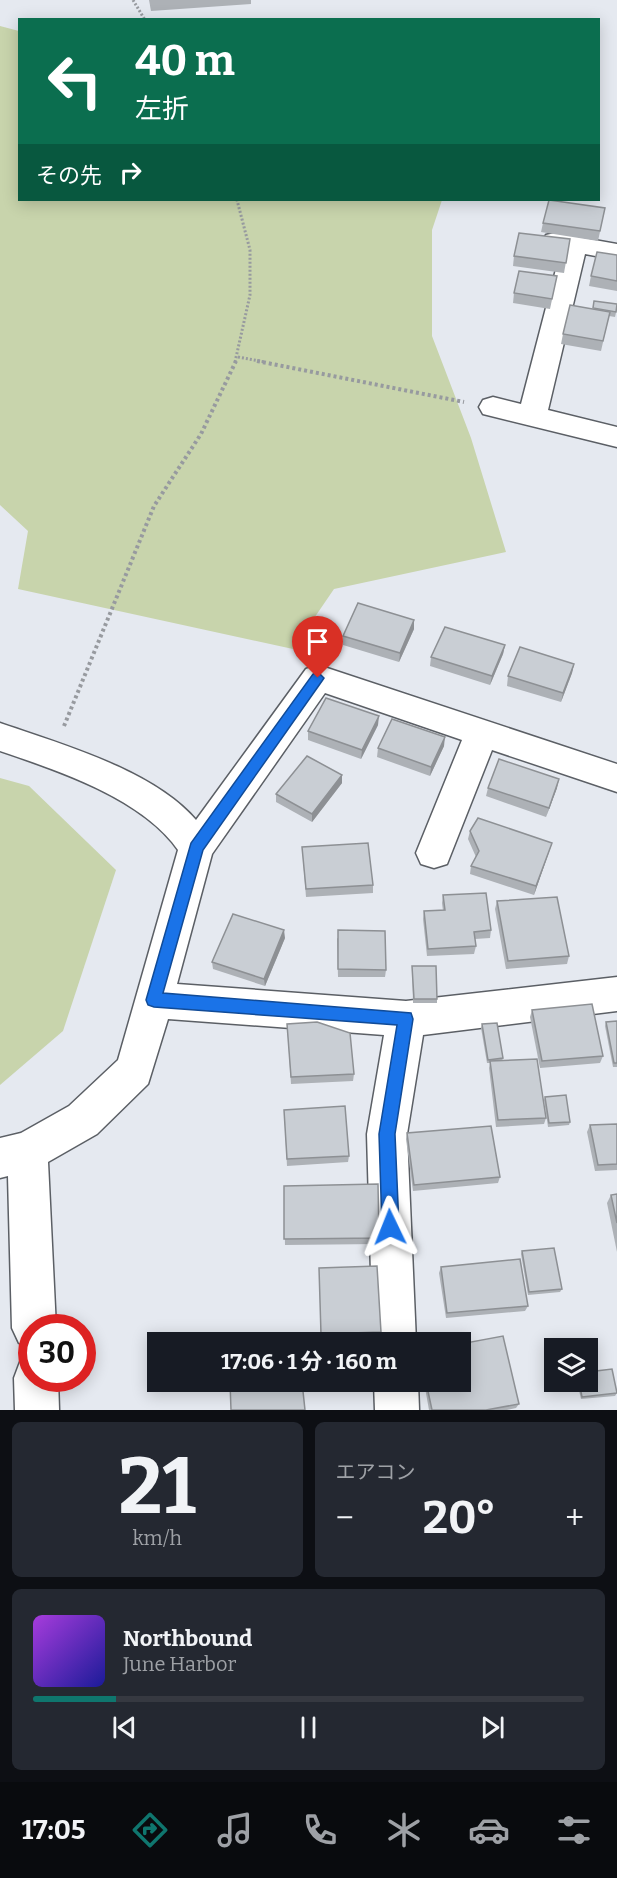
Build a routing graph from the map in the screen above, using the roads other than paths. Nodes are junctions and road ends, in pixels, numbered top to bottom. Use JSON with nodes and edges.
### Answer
{"nodes":[{"id":1,"x":535,"y":237,"type":"edge"},
{"id":2,"x":575,"y":245,"type":"junction"},
{"id":3,"x":617,"y":252,"type":"edge"},
{"id":4,"x":493,"y":407,"type":"road end"},
{"id":5,"x":532,"y":417,"type":"junction"},
{"id":6,"x":617,"y":437,"type":"edge"},
{"id":7,"x":482,"y":733,"type":"junction"},
{"id":8,"x":0,"y":737,"type":"edge"},
{"id":9,"x":617,"y":778,"type":"edge"},
{"id":10,"x":196,"y":848,"type":"junction"},
{"id":11,"x":434,"y":853,"type":"dead end"},
{"id":12,"x":617,"y":994,"type":"edge"},
{"id":13,"x":154,"y":1000,"type":"junction"},
{"id":14,"x":406,"y":1019,"type":"junction"},
{"id":15,"x":13,"y":1155,"type":"edge"},
{"id":16,"x":32,"y":1314,"type":"edge"},
{"id":17,"x":395,"y":1332,"type":"edge"},
{"id":18,"x":36,"y":1392,"type":"edge"},
{"id":19,"x":396,"y":1392,"type":"edge"},
{"id":20,"x":37,"y":1410,"type":"edge"},
{"id":21,"x":397,"y":1410,"type":"edge"}],
"edges":[{"from":1,"to":2,"type":"street"},
{"from":2,"to":3,"type":"street"},
{"from":2,"to":5,"type":"street"},
{"from":4,"to":5,"type":"street"},
{"from":5,"to":6,"type":"street"},
{"from":7,"to":9,"type":"street"},
{"from":7,"to":10,"type":"street"},
{"from":7,"to":11,"type":"street"},
{"from":8,"to":10,"type":"street"},
{"from":10,"to":13,"type":"street"},
{"from":12,"to":14,"type":"street"},
{"from":13,"to":14,"type":"street"},
{"from":13,"to":15,"type":"street"},
{"from":14,"to":17,"type":"street"},
{"from":15,"to":16,"type":"street"},
{"from":18,"to":20,"type":"street"},
{"from":19,"to":21,"type":"street"}]}
